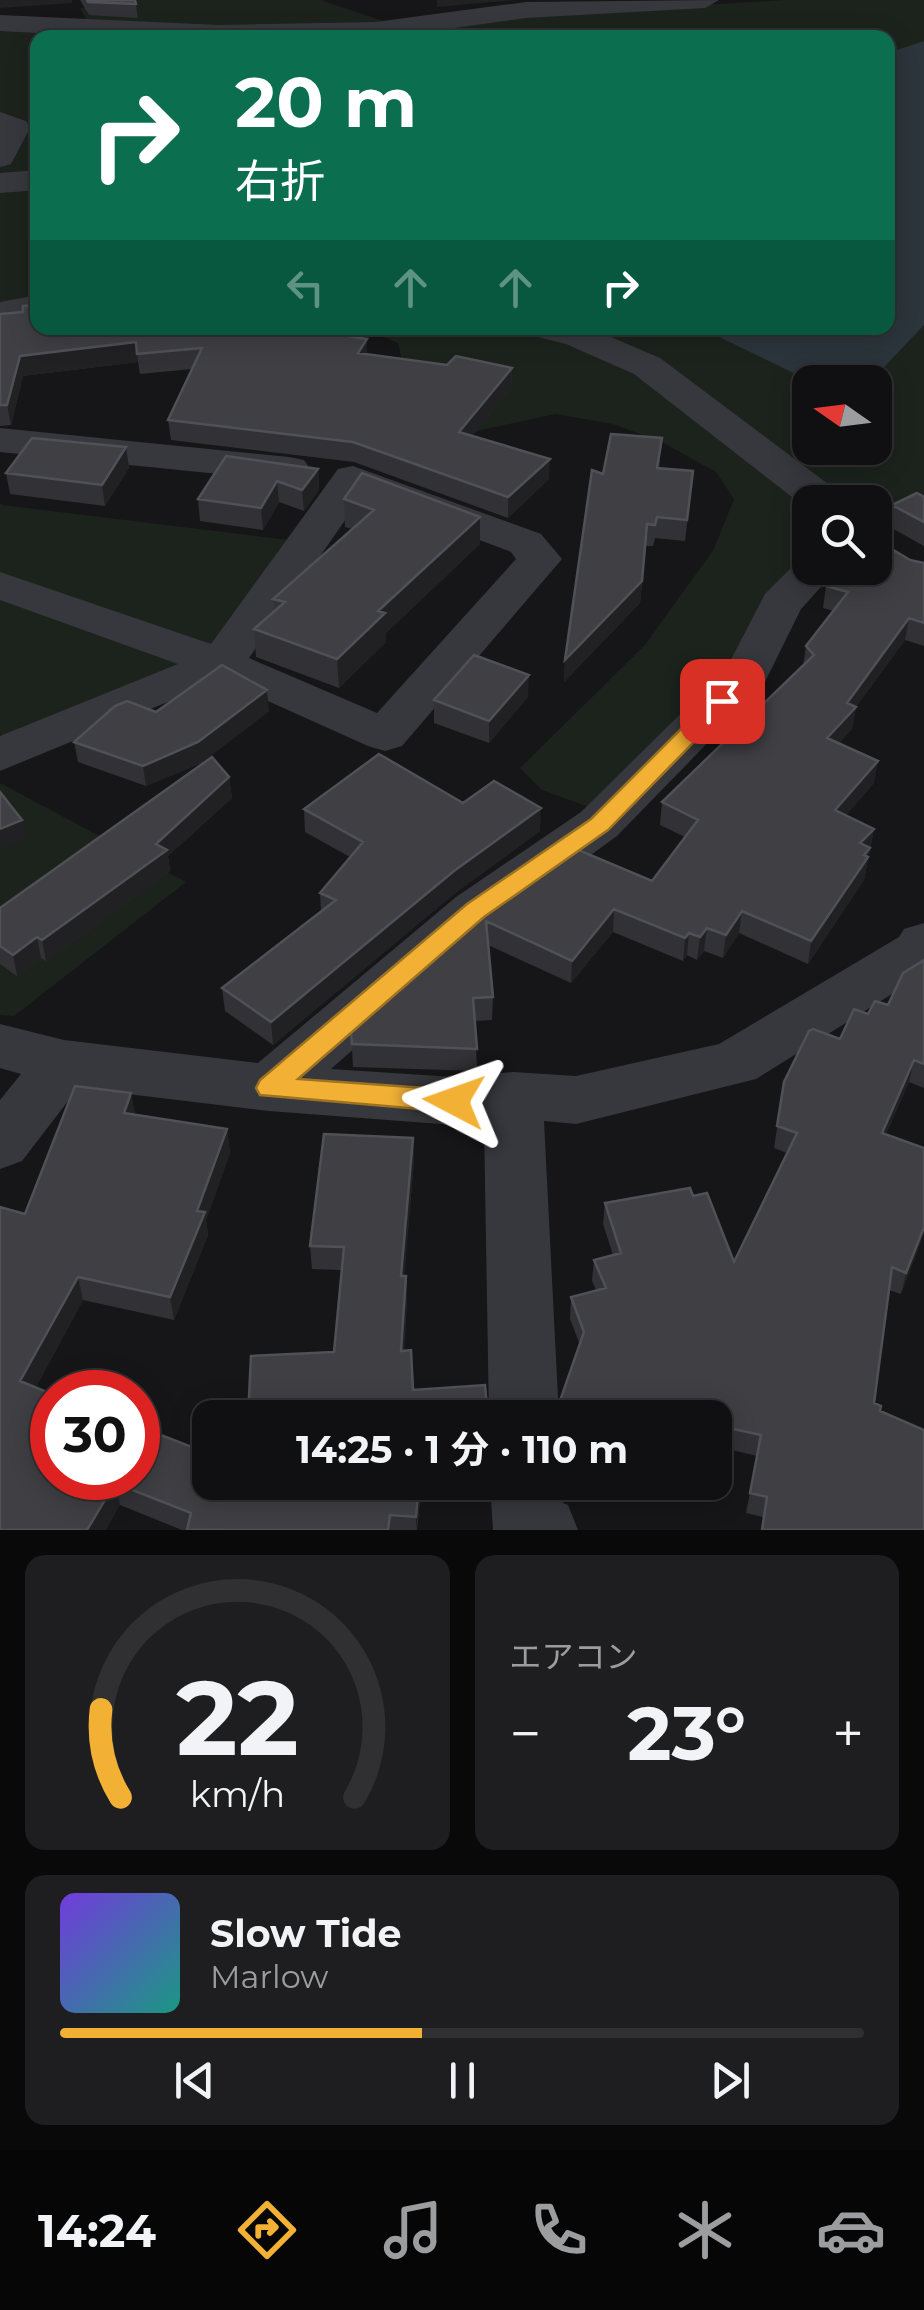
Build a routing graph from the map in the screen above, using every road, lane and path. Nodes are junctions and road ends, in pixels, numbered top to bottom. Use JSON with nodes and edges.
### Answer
{"nodes":[{"id":1,"x":65,"y":0,"type":"edge"},
{"id":2,"x":705,"y":0,"type":"edge"},
{"id":3,"x":349,"y":3,"type":"dead end"},
{"id":4,"x":522,"y":5,"type":"edge"},
{"id":5,"x":435,"y":22,"type":"junction"},
{"id":6,"x":0,"y":23,"type":"edge"},
{"id":7,"x":80,"y":27,"type":"junction"},
{"id":8,"x":133,"y":30,"type":"edge"},
{"id":9,"x":376,"y":30,"type":"edge"},
{"id":10,"x":0,"y":121,"type":"edge"},
{"id":11,"x":0,"y":157,"type":"edge"},
{"id":12,"x":30,"y":181,"type":"edge"},
{"id":13,"x":0,"y":183,"type":"edge"},
{"id":14,"x":30,"y":307,"type":"edge"},
{"id":15,"x":0,"y":313,"type":"edge"},
{"id":16,"x":576,"y":335,"type":"edge"},
{"id":17,"x":0,"y":440,"type":"edge"},
{"id":18,"x":353,"y":478,"type":"junction"},
{"id":19,"x":803,"y":485,"type":"edge"},
{"id":20,"x":0,"y":585,"type":"edge"},
{"id":21,"x":799,"y":585,"type":"edge"},
{"id":22,"x":221,"y":664,"type":"junction"},
{"id":23,"x":0,"y":755,"type":"edge"},
{"id":24,"x":922,"y":949,"type":"edge"},
{"id":25,"x":0,"y":1046,"type":"edge"},
{"id":26,"x":64,"y":1064,"type":"junction"},
{"id":27,"x":270,"y":1088,"type":"junction"},
{"id":28,"x":513,"y":1095,"type":"junction"},
{"id":29,"x":0,"y":1144,"type":"edge"},
{"id":30,"x":523,"y":1400,"type":"edge"},
{"id":31,"x":526,"y":1500,"type":"edge"},
{"id":32,"x":542,"y":1530,"type":"edge"}],
"edges":[{"from":1,"to":7,"type":"street"},
{"from":2,"to":4,"type":"street"},
{"from":3,"to":5,"type":"street"},
{"from":4,"to":5,"type":"street"},
{"from":5,"to":9,"type":"street"},
{"from":6,"to":7,"type":"street"},
{"from":7,"to":8,"type":"street"},
{"from":10,"to":11,"type":"street"},
{"from":12,"to":13,"type":"street"},
{"from":14,"to":15,"type":"street"},
{"from":16,"to":19,"type":"street"},
{"from":17,"to":18,"type":"street"},
{"from":18,"to":22,"type":"street"},
{"from":18,"to":22,"type":"street"},
{"from":20,"to":22,"type":"street"},
{"from":21,"to":27,"type":"street"},
{"from":22,"to":23,"type":"street"},
{"from":24,"to":28,"type":"street"},
{"from":25,"to":26,"type":"street"},
{"from":26,"to":27,"type":"street"},
{"from":26,"to":29,"type":"street"},
{"from":27,"to":28,"type":"street"},
{"from":28,"to":30,"type":"street"},
{"from":31,"to":32,"type":"street"}]}
